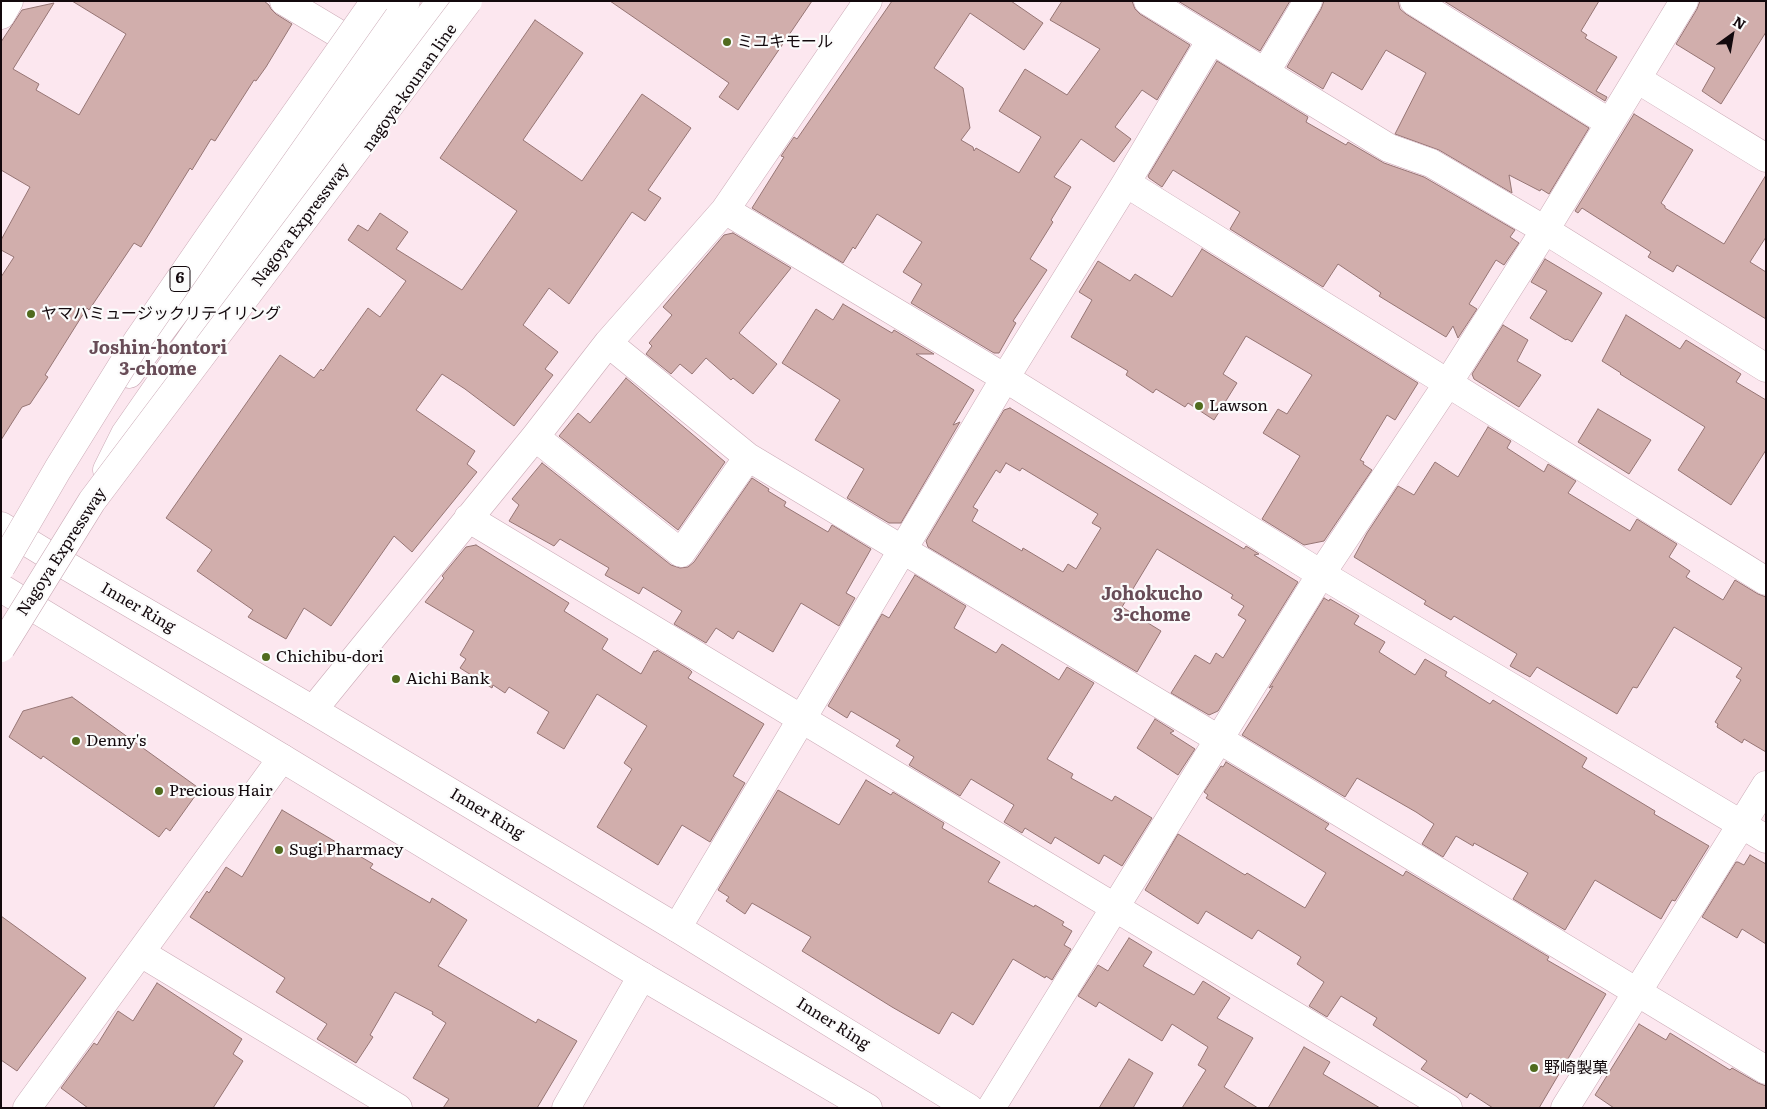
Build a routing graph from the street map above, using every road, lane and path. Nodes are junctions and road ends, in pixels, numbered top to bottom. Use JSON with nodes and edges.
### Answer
{"nodes":[{"id":1,"x":9,"y":1,"type":"edge"},
{"id":2,"x":284,"y":1,"type":"edge"},
{"id":3,"x":362,"y":1,"type":"edge"},
{"id":4,"x":375,"y":1,"type":"edge"},
{"id":5,"x":406,"y":1,"type":"edge"},
{"id":6,"x":441,"y":1,"type":"edge"},
{"id":7,"x":469,"y":1,"type":"edge"},
{"id":8,"x":868,"y":1,"type":"edge"},
{"id":9,"x":1148,"y":1,"type":"edge"},
{"id":10,"x":1308,"y":1,"type":"edge"},
{"id":11,"x":1414,"y":1,"type":"edge"},
{"id":12,"x":1680,"y":2,"type":"edge"},
{"id":13,"x":1,"y":15,"type":"edge"},
{"id":14,"x":339,"y":34,"type":"junction"},
{"id":15,"x":1210,"y":40,"type":"junction"},
{"id":16,"x":1265,"y":73,"type":"junction"},
{"id":17,"x":1637,"y":79,"type":"junction"},
{"id":18,"x":1610,"y":123,"type":"junction"},
{"id":19,"x":1766,"y":158,"type":"edge"},
{"id":20,"x":1126,"y":183,"type":"junction"},
{"id":21,"x":725,"y":210,"type":"junction"},
{"id":22,"x":1545,"y":230,"type":"junction"},
{"id":23,"x":608,"y":343,"type":"junction"},
{"id":24,"x":1766,"y":368,"type":"edge"},
{"id":25,"x":1005,"y":378,"type":"junction"},
{"id":26,"x":1448,"y":383,"type":"junction"},
{"id":27,"x":535,"y":437,"type":"junction"},
{"id":28,"x":748,"y":457,"type":"junction"},
{"id":29,"x":58,"y":469,"type":"junction"},
{"id":30,"x":92,"y":501,"type":"junction"},
{"id":31,"x":468,"y":518,"type":"junction"},
{"id":32,"x":4,"y":534,"type":"edge"},
{"id":33,"x":903,"y":549,"type":"junction"},
{"id":34,"x":60,"y":562,"type":"junction"},
{"id":35,"x":1,"y":567,"type":"edge"},
{"id":36,"x":1321,"y":574,"type":"junction"},
{"id":37,"x":1766,"y":582,"type":"edge"},
{"id":38,"x":1,"y":588,"type":"edge"},
{"id":39,"x":34,"y":608,"type":"junction"},
{"id":40,"x":1,"y":648,"type":"edge"},
{"id":41,"x":1,"y":663,"type":"edge"},
{"id":42,"x":313,"y":710,"type":"junction"},
{"id":43,"x":801,"y":719,"type":"junction"},
{"id":44,"x":1219,"y":739,"type":"junction"},
{"id":45,"x":282,"y":758,"type":"junction"},
{"id":46,"x":1766,"y":786,"type":"edge"},
{"id":47,"x":1741,"y":824,"type":"junction"},
{"id":48,"x":1766,"y":839,"type":"edge"},
{"id":49,"x":1116,"y":909,"type":"junction"},
{"id":50,"x":677,"y":928,"type":"junction"},
{"id":51,"x":141,"y":953,"type":"junction"},
{"id":52,"x":642,"y":976,"type":"junction"},
{"id":53,"x":1636,"y":992,"type":"junction"},
{"id":54,"x":1766,"y":1070,"type":"edge"},
{"id":55,"x":27,"y":1108,"type":"edge"},
{"id":56,"x":398,"y":1108,"type":"edge"},
{"id":57,"x":566,"y":1108,"type":"edge"},
{"id":58,"x":868,"y":1108,"type":"edge"},
{"id":59,"x":969,"y":1108,"type":"edge"},
{"id":60,"x":991,"y":1108,"type":"edge"},
{"id":61,"x":1448,"y":1108,"type":"edge"},
{"id":62,"x":1565,"y":1108,"type":"edge"}],
"edges":[{"from":1,"to":13,"type":"main road"},
{"from":2,"to":14,"type":"main road"},
{"from":3,"to":14,"type":"main road"},
{"from":4,"to":29,"type":"main road","number":"6","bridge":true},
{"from":5,"to":29,"type":"main road","bridge":true},
{"from":6,"to":30,"type":"main road","bridge":true},
{"from":7,"to":30,"type":"main road","name":"Nagoya Expressway","bridge":true},
{"from":7,"to":34,"type":"main road","name":"nagoya-kounan line"},
{"from":8,"to":21,"type":"main road"},
{"from":9,"to":15,"type":"main road"},
{"from":10,"to":16,"type":"main road"},
{"from":11,"to":18,"type":"main road"},
{"from":12,"to":17,"type":"main road"},
{"from":14,"to":32,"type":"main road"},
{"from":15,"to":16,"type":"main road"},
{"from":15,"to":20,"type":"main road"},
{"from":16,"to":22,"type":"main road"},
{"from":17,"to":18,"type":"main road"},
{"from":17,"to":19,"type":"main road"},
{"from":18,"to":22,"type":"main road"},
{"from":20,"to":25,"type":"main road"},
{"from":20,"to":26,"type":"main road"},
{"from":21,"to":23,"type":"main road"},
{"from":21,"to":25,"type":"main road"},
{"from":22,"to":24,"type":"main road"},
{"from":22,"to":26,"type":"main road"},
{"from":23,"to":27,"type":"main road"},
{"from":23,"to":28,"type":"main road"},
{"from":25,"to":33,"type":"main road"},
{"from":25,"to":36,"type":"main road"},
{"from":26,"to":36,"type":"main road"},
{"from":26,"to":37,"type":"main road"},
{"from":27,"to":28,"type":"main road"},
{"from":27,"to":31,"type":"main road"},
{"from":28,"to":33,"type":"main road"},
{"from":29,"to":35,"type":"main road","number":"6","bridge":true},
{"from":30,"to":40,"type":"main road","name":"Nagoya Expressway","bridge":true},
{"from":31,"to":42,"type":"main road"},
{"from":31,"to":43,"type":"main road"},
{"from":32,"to":34,"type":"main road","name":"Inner Ring"},
{"from":33,"to":43,"type":"main road"},
{"from":33,"to":44,"type":"main road"},
{"from":34,"to":39,"type":"main road","name":"nagoya-kounan line"},
{"from":34,"to":42,"type":"main road","name":"Inner Ring"},
{"from":36,"to":44,"type":"main road"},
{"from":36,"to":47,"type":"main road"},
{"from":38,"to":39,"type":"main road"},
{"from":39,"to":41,"type":"main road","name":"nagoya-kounan line"},
{"from":39,"to":45,"type":"main road"},
{"from":42,"to":50,"type":"main road","name":"Inner Ring"},
{"from":43,"to":49,"type":"main road"},
{"from":43,"to":50,"type":"main road"},
{"from":44,"to":49,"type":"main road"},
{"from":44,"to":53,"type":"main road"},
{"from":45,"to":51,"type":"main road"},
{"from":45,"to":52,"type":"main road"},
{"from":46,"to":47,"type":"main road"},
{"from":47,"to":48,"type":"main road"},
{"from":47,"to":53,"type":"main road"},
{"from":49,"to":60,"type":"main road"},
{"from":49,"to":61,"type":"main road"},
{"from":50,"to":59,"type":"main road","name":"Inner Ring"},
{"from":51,"to":55,"type":"main road"},
{"from":51,"to":56,"type":"main road"},
{"from":52,"to":57,"type":"main road"},
{"from":52,"to":58,"type":"main road"},
{"from":53,"to":54,"type":"main road"},
{"from":53,"to":62,"type":"main road"}]}
